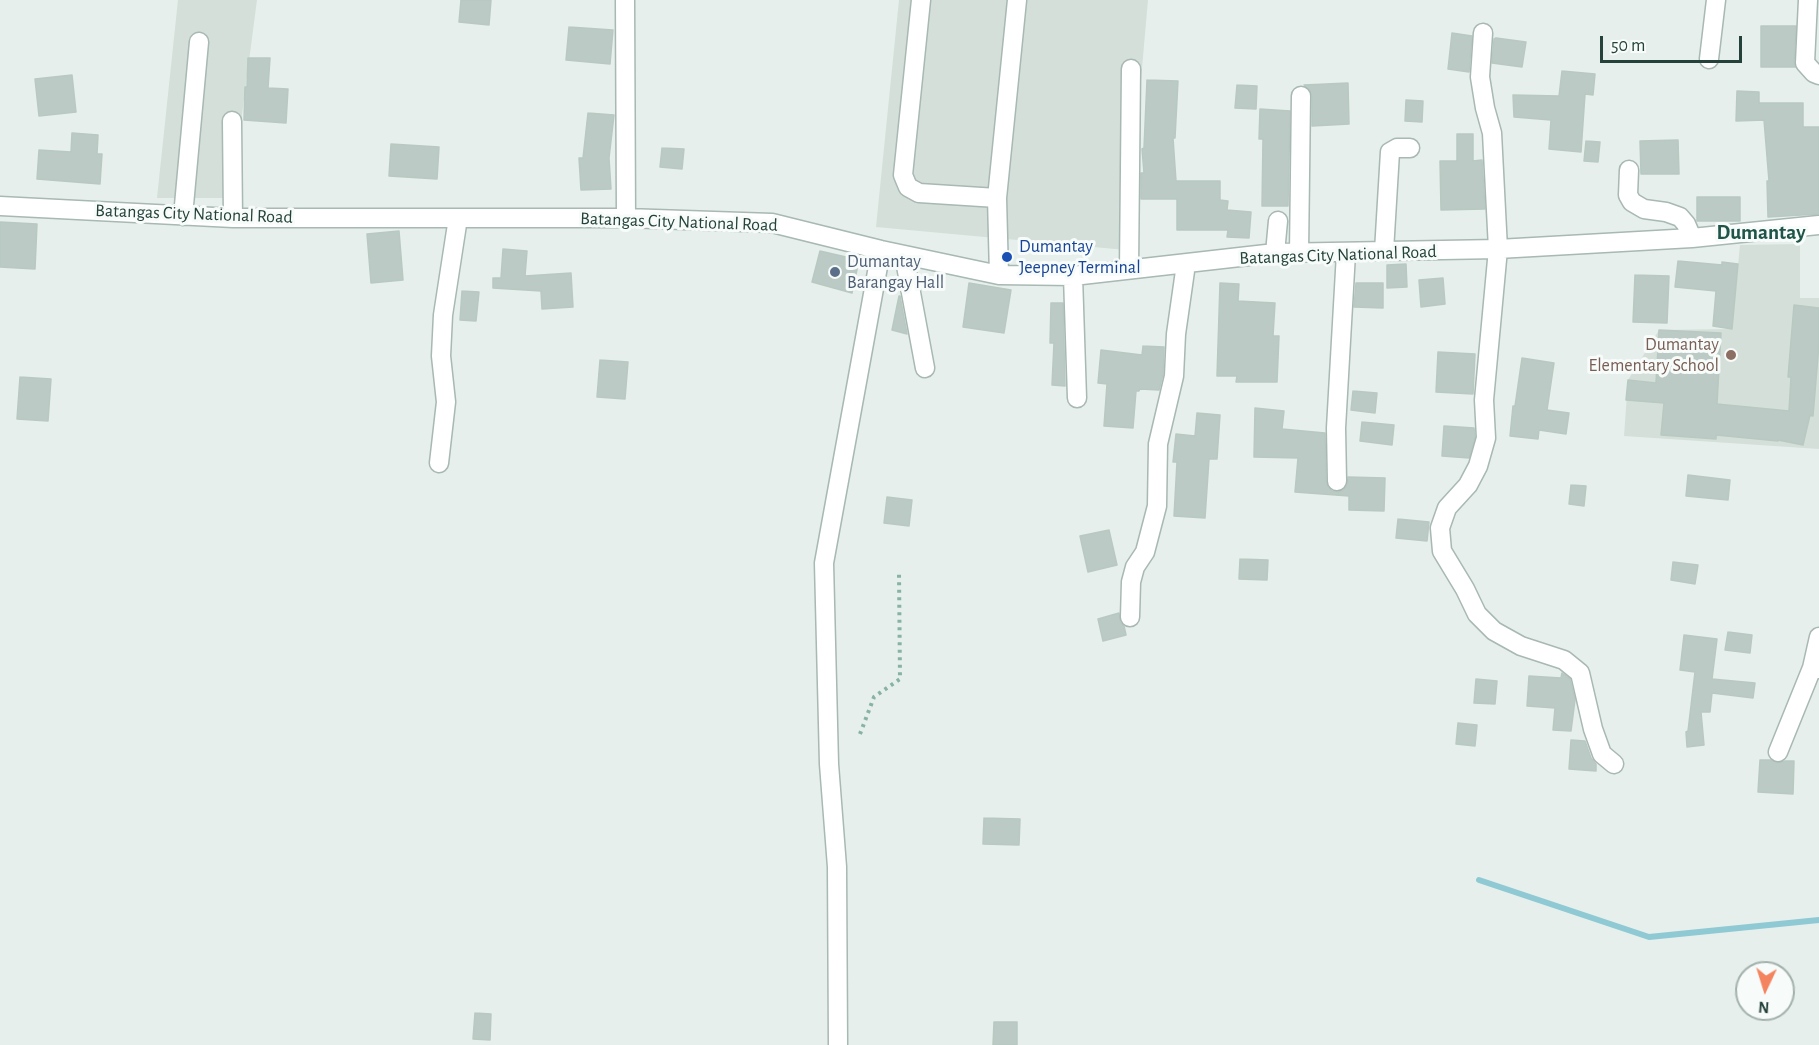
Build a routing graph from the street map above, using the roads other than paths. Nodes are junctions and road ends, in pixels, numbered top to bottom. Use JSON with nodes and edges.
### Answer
{"nodes":[{"id":1,"x":625,"y":0,"type":"edge"},
{"id":2,"x":921,"y":0,"type":"edge"},
{"id":3,"x":1017,"y":0,"type":"edge"},
{"id":4,"x":1716,"y":0,"type":"edge"},
{"id":5,"x":1808,"y":0,"type":"edge"},
{"id":6,"x":1483,"y":33,"type":"dead end"},
{"id":7,"x":199,"y":42,"type":"dead end"},
{"id":8,"x":1709,"y":59,"type":"dead end"},
{"id":9,"x":1131,"y":69,"type":"dead end"},
{"id":10,"x":1819,"y":75,"type":"edge"},
{"id":11,"x":1301,"y":96,"type":"dead end"},
{"id":12,"x":232,"y":121,"type":"dead end"},
{"id":13,"x":1410,"y":148,"type":"dead end"},
{"id":14,"x":1629,"y":170,"type":"dead end"},
{"id":15,"x":997,"y":198,"type":"junction"},
{"id":16,"x":0,"y":206,"type":"edge"},
{"id":17,"x":183,"y":216,"type":"junction"},
{"id":18,"x":233,"y":218,"type":"junction"},
{"id":19,"x":458,"y":218,"type":"junction"},
{"id":20,"x":626,"y":218,"type":"junction"},
{"id":21,"x":1278,"y":221,"type":"dead end"},
{"id":22,"x":1819,"y":225,"type":"edge"},
{"id":23,"x":1692,"y":238,"type":"junction"},
{"id":24,"x":1498,"y":249,"type":"junction"},
{"id":25,"x":881,"y":250,"type":"junction"},
{"id":26,"x":1384,"y":251,"type":"junction"},
{"id":27,"x":1275,"y":253,"type":"junction"},
{"id":28,"x":1299,"y":253,"type":"junction"},
{"id":29,"x":1346,"y":253,"type":"junction"},
{"id":30,"x":904,"y":255,"type":"junction"},
{"id":31,"x":1186,"y":264,"type":"junction"},
{"id":32,"x":1129,"y":269,"type":"junction"},
{"id":33,"x":999,"y":275,"type":"junction"},
{"id":34,"x":1073,"y":276,"type":"junction"},
{"id":35,"x":925,"y":368,"type":"dead end"},
{"id":36,"x":1077,"y":398,"type":"dead end"},
{"id":37,"x":439,"y":463,"type":"dead end"},
{"id":38,"x":1337,"y":482,"type":"dead end"},
{"id":39,"x":1130,"y":617,"type":"dead end"},
{"id":40,"x":1819,"y":637,"type":"edge"},
{"id":41,"x":1815,"y":668,"type":"edge"},
{"id":42,"x":1778,"y":752,"type":"dead end"},
{"id":43,"x":1614,"y":765,"type":"dead end"},
{"id":44,"x":838,"y":1045,"type":"edge"}],
"edges":[{"from":1,"to":20,"type":"street"},
{"from":2,"to":15,"type":"street"},
{"from":3,"to":15,"type":"street"},
{"from":4,"to":8,"type":"street"},
{"from":5,"to":10,"type":"street"},
{"from":6,"to":24,"type":"street"},
{"from":7,"to":17,"type":"street"},
{"from":9,"to":32,"type":"street"},
{"from":11,"to":28,"type":"street"},
{"from":12,"to":18,"type":"street"},
{"from":13,"to":26,"type":"street"},
{"from":14,"to":23,"type":"street"},
{"from":15,"to":33,"type":"street"},
{"from":16,"to":17,"type":"street","name":"Batangas City National Road"},
{"from":17,"to":18,"type":"street","name":"Batangas City National Road"},
{"from":18,"to":19,"type":"street","name":"Batangas City National Road"},
{"from":19,"to":20,"type":"street","name":"Batangas City National Road"},
{"from":19,"to":37,"type":"street"},
{"from":20,"to":25,"type":"street","name":"Batangas City National Road"},
{"from":21,"to":27,"type":"street"},
{"from":22,"to":23,"type":"street","name":"Batangas City National Road"},
{"from":23,"to":24,"type":"street","name":"Batangas City National Road"},
{"from":24,"to":26,"type":"street","name":"Batangas City National Road"},
{"from":24,"to":43,"type":"street"},
{"from":25,"to":30,"type":"street","name":"Batangas City National Road"},
{"from":25,"to":44,"type":"street"},
{"from":26,"to":29,"type":"street","name":"Batangas City National Road"},
{"from":27,"to":28,"type":"street","name":"Batangas City National Road"},
{"from":27,"to":31,"type":"street","name":"Batangas City National Road"},
{"from":28,"to":29,"type":"street","name":"Batangas City National Road"},
{"from":29,"to":38,"type":"street"},
{"from":30,"to":33,"type":"street","name":"Batangas City National Road"},
{"from":30,"to":35,"type":"street"},
{"from":31,"to":32,"type":"street","name":"Batangas City National Road"},
{"from":31,"to":39,"type":"street"},
{"from":32,"to":34,"type":"street","name":"Batangas City National Road"},
{"from":33,"to":34,"type":"street","name":"Batangas City National Road"},
{"from":34,"to":36,"type":"street"},
{"from":40,"to":41,"type":"street"},
{"from":41,"to":42,"type":"street"}]}
